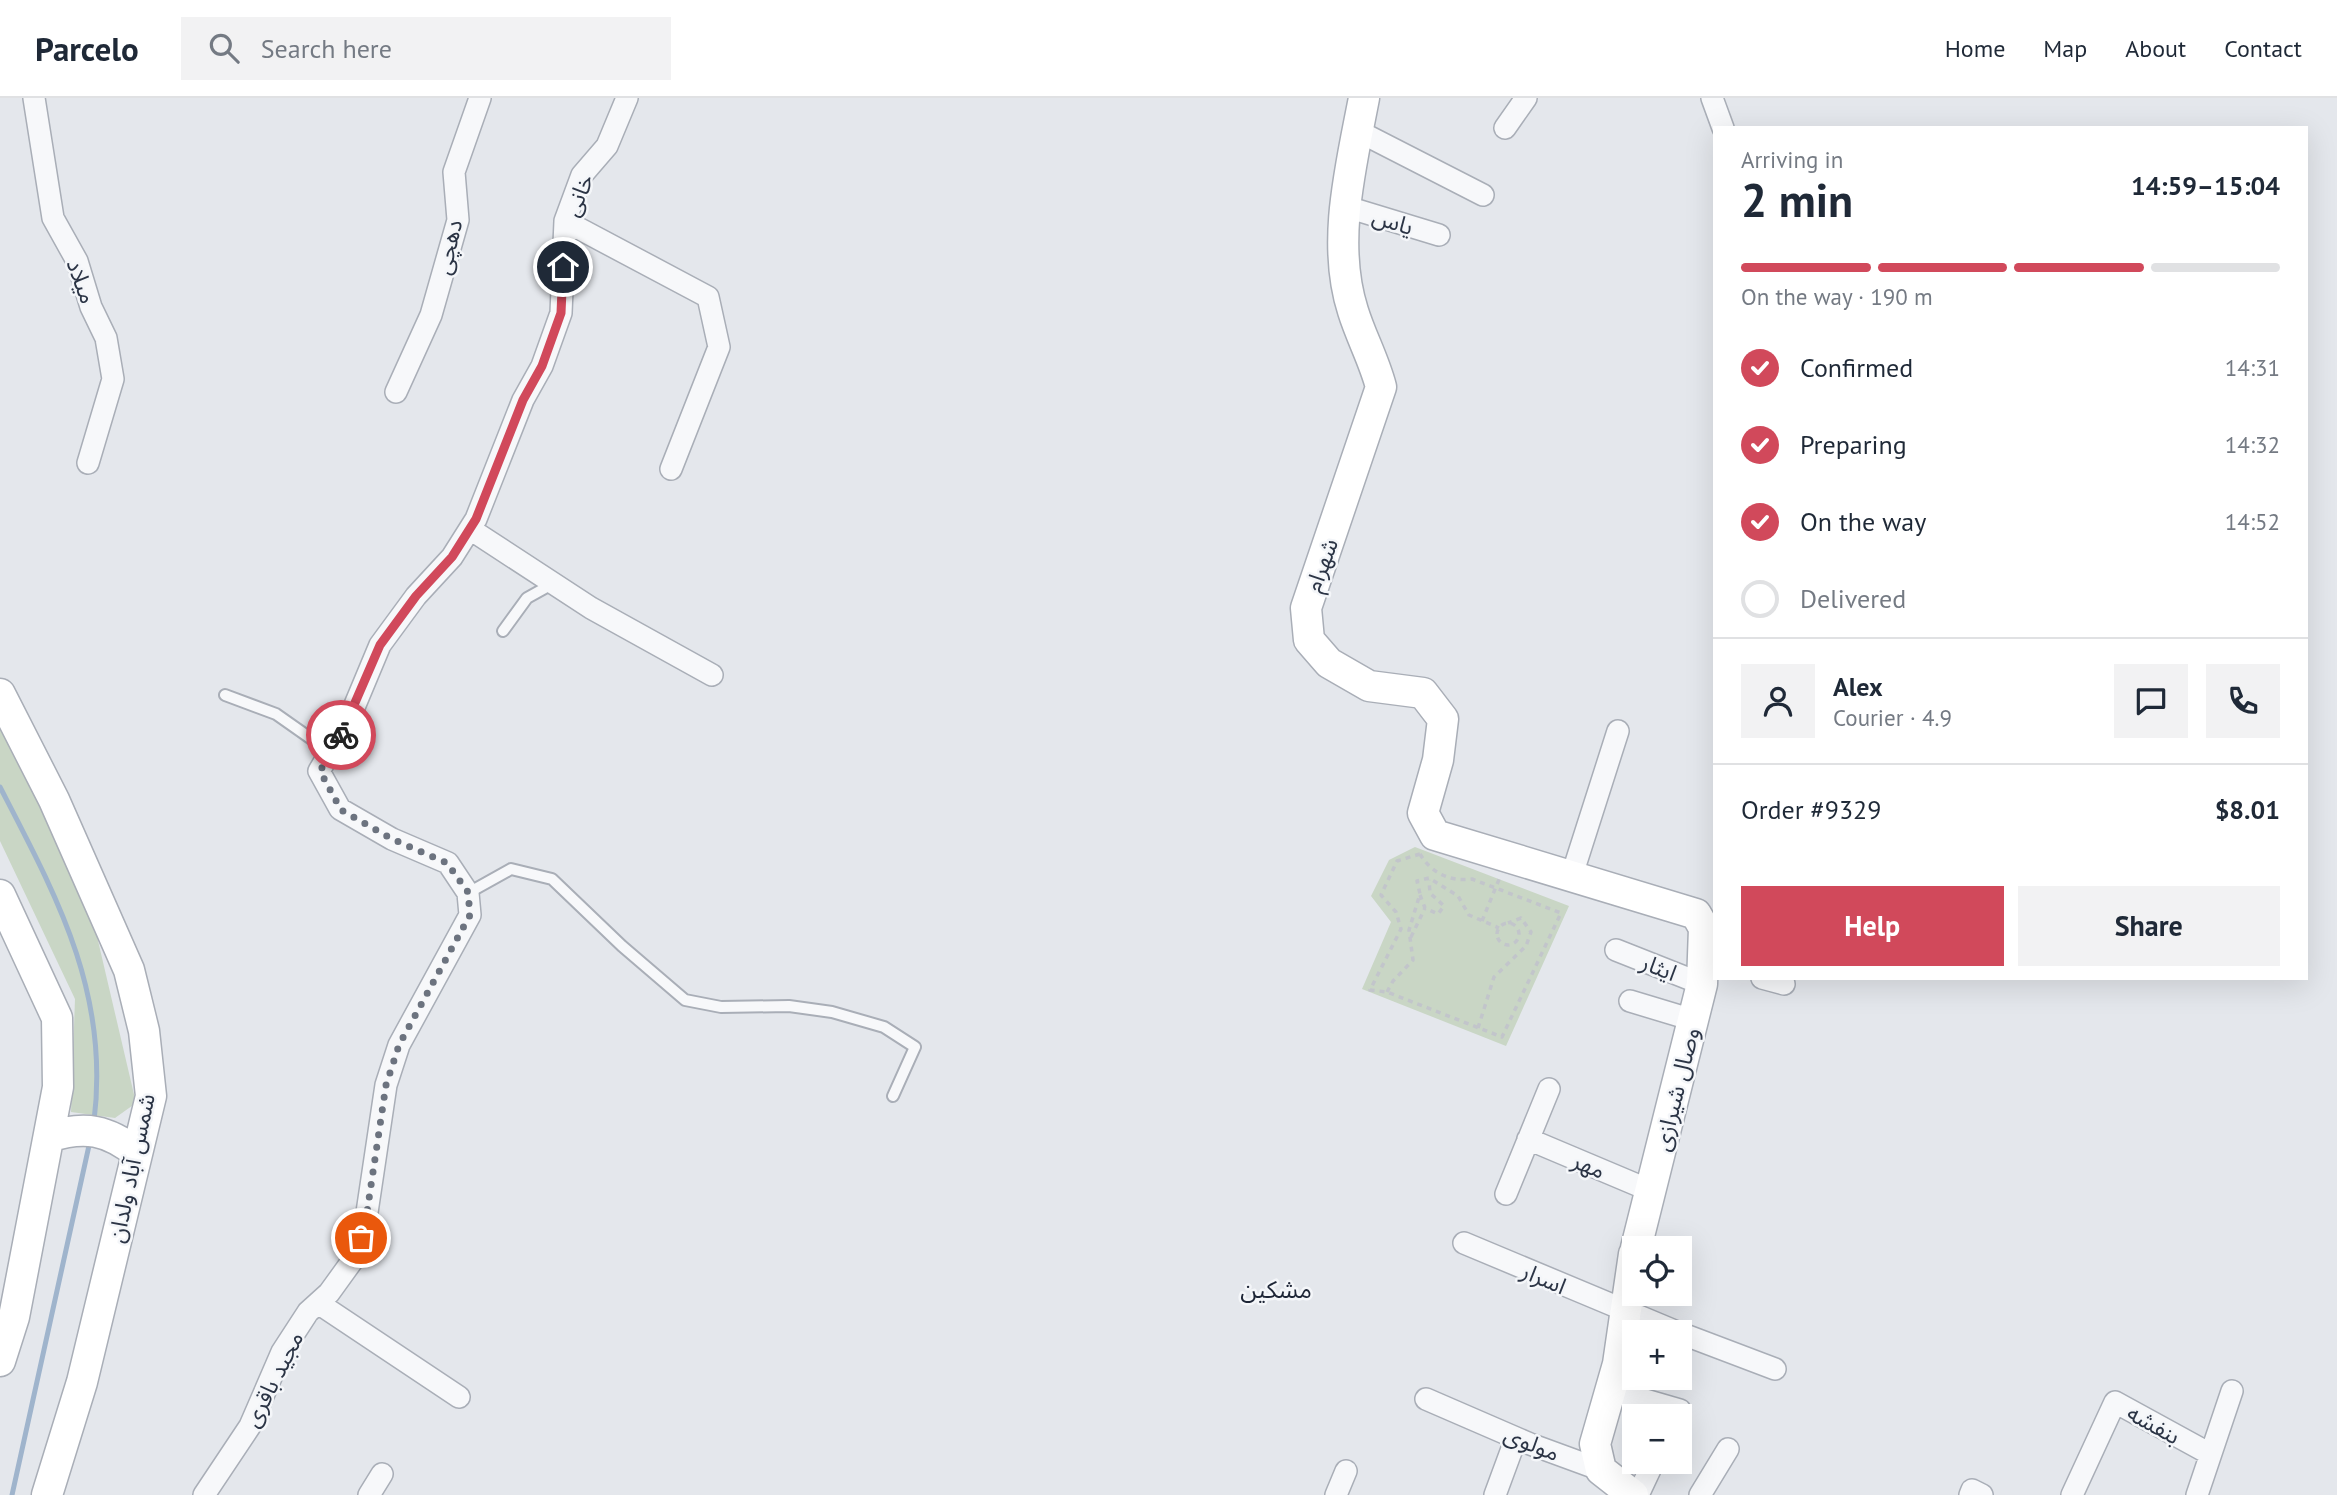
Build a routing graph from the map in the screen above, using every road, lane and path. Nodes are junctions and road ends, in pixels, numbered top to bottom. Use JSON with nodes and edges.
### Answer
{"nodes":[{"id":1,"x":34,"y":98,"type":"edge"},
{"id":2,"x":480,"y":98,"type":"edge"},
{"id":3,"x":626,"y":98,"type":"edge"},
{"id":4,"x":1364,"y":98,"type":"edge"},
{"id":5,"x":1526,"y":98,"type":"edge"},
{"id":6,"x":1712,"y":98,"type":"edge"},
{"id":7,"x":1722,"y":126,"type":"edge"},
{"id":8,"x":1505,"y":128,"type":"dead end"},
{"id":9,"x":1358,"y":131,"type":"junction"},
{"id":10,"x":1483,"y":195,"type":"dead end"},
{"id":11,"x":1347,"y":207,"type":"junction"},
{"id":12,"x":565,"y":221,"type":"junction"},
{"id":13,"x":1439,"y":235,"type":"dead end"},
{"id":14,"x":396,"y":392,"type":"dead end"},
{"id":15,"x":88,"y":463,"type":"dead end"},
{"id":16,"x":671,"y":469,"type":"dead end"},
{"id":17,"x":470,"y":528,"type":"junction"},
{"id":18,"x":554,"y":583,"type":"junction"},
{"id":19,"x":503,"y":631,"type":"dead end"},
{"id":20,"x":712,"y":675,"type":"dead end"},
{"id":21,"x":0,"y":694,"type":"edge"},
{"id":22,"x":225,"y":695,"type":"dead end"},
{"id":23,"x":1618,"y":732,"type":"dead end"},
{"id":24,"x":330,"y":752,"type":"junction"},
{"id":25,"x":1506,"y":856,"type":"junction"},
{"id":26,"x":1572,"y":876,"type":"junction"},
{"id":27,"x":1429,"y":878,"type":"junction"},
{"id":28,"x":1496,"y":888,"type":"junction"},
{"id":29,"x":468,"y":892,"type":"junction"},
{"id":30,"x":1420,"y":894,"type":"junction"},
{"id":31,"x":0,"y":895,"type":"edge"},
{"id":32,"x":1426,"y":908,"type":"junction"},
{"id":33,"x":1482,"y":921,"type":"junction"},
{"id":34,"x":1508,"y":923,"type":"junction"},
{"id":35,"x":1499,"y":928,"type":"junction"},
{"id":36,"x":1704,"y":928,"type":"joint"},
{"id":37,"x":1410,"y":938,"type":"junction"},
{"id":38,"x":1616,"y":950,"type":"dead end"},
{"id":39,"x":1706,"y":972,"type":"edge"},
{"id":40,"x":1769,"y":980,"type":"edge"},
{"id":41,"x":1784,"y":984,"type":"dead end"},
{"id":42,"x":1387,"y":992,"type":"junction"},
{"id":43,"x":1630,"y":1001,"type":"dead end"},
{"id":44,"x":1693,"y":1020,"type":"junction"},
{"id":45,"x":1478,"y":1028,"type":"junction"},
{"id":46,"x":1549,"y":1089,"type":"dead end"},
{"id":47,"x":893,"y":1096,"type":"dead end"},
{"id":48,"x":50,"y":1137,"type":"junction"},
{"id":49,"x":1528,"y":1139,"type":"junction"},
{"id":50,"x":137,"y":1153,"type":"junction"},
{"id":51,"x":1649,"y":1190,"type":"junction"},
{"id":52,"x":1506,"y":1194,"type":"dead end"},
{"id":53,"x":1639,"y":1236,"type":"edge"},
{"id":54,"x":1464,"y":1243,"type":"dead end"},
{"id":55,"x":23,"y":1272,"type":"junction"},
{"id":56,"x":0,"y":1292,"type":"edge"},
{"id":57,"x":318,"y":1303,"type":"junction"},
{"id":58,"x":1626,"y":1306,"type":"edge"},
{"id":59,"x":1625,"y":1312,"type":"junction"},
{"id":60,"x":1646,"y":1320,"type":"edge"},
{"id":61,"x":1692,"y":1337,"type":"edge"},
{"id":62,"x":0,"y":1361,"type":"edge"},
{"id":63,"x":1775,"y":1369,"type":"dead end"},
{"id":64,"x":1611,"y":1390,"type":"junction"},
{"id":65,"x":2232,"y":1391,"type":"dead end"},
{"id":66,"x":459,"y":1397,"type":"dead end"},
{"id":67,"x":1426,"y":1399,"type":"dead end"},
{"id":68,"x":1659,"y":1404,"type":"edge"},
{"id":69,"x":1517,"y":1438,"type":"junction"},
{"id":70,"x":1728,"y":1449,"type":"dead end"},
{"id":71,"x":2210,"y":1454,"type":"junction"},
{"id":72,"x":1601,"y":1470,"type":"junction"},
{"id":73,"x":1346,"y":1471,"type":"dead end"},
{"id":74,"x":382,"y":1474,"type":"dead end"},
{"id":75,"x":1647,"y":1474,"type":"edge"},
{"id":76,"x":207,"y":1494,"type":"edge"},
{"id":77,"x":47,"y":1495,"type":"edge"},
{"id":78,"x":369,"y":1495,"type":"edge"},
{"id":79,"x":1336,"y":1495,"type":"edge"},
{"id":80,"x":1495,"y":1495,"type":"edge"},
{"id":81,"x":1635,"y":1495,"type":"edge"},
{"id":82,"x":1700,"y":1495,"type":"edge"},
{"id":83,"x":1970,"y":1495,"type":"edge"},
{"id":84,"x":1982,"y":1495,"type":"edge"},
{"id":85,"x":2072,"y":1495,"type":"edge"},
{"id":86,"x":2197,"y":1495,"type":"edge"}],
"edges":[{"from":1,"to":15,"type":"street","name":"میلاد"},
{"from":2,"to":14,"type":"street","name":"دهچی"},
{"from":3,"to":12,"type":"street","name":"خانی"},
{"from":4,"to":9,"type":"street","name":"شهرام"},
{"from":5,"to":8,"type":"street"},
{"from":6,"to":7,"type":"street"},
{"from":9,"to":10,"type":"street"},
{"from":9,"to":11,"type":"street","name":"شهرام"},
{"from":11,"to":13,"type":"street","name":"یاس"},
{"from":11,"to":25,"type":"street","name":"شهرام"},
{"from":12,"to":16,"type":"street"},
{"from":12,"to":17,"type":"street","name":"خانی"},
{"from":17,"to":18,"type":"street"},
{"from":17,"to":24,"type":"street","name":"خانی"},
{"from":18,"to":19,"type":"lane"},
{"from":18,"to":20,"type":"street"},
{"from":21,"to":50,"type":"street","name":"شمس آباد ولدان"},
{"from":22,"to":24,"type":"lane"},
{"from":23,"to":26,"type":"street"},
{"from":24,"to":29,"type":"street","name":"خانی"},
{"from":25,"to":26,"type":"street","name":"شهرام"},
{"from":25,"to":28,"type":"path"},
{"from":26,"to":36,"type":"street","name":"شهرام"},
{"from":27,"to":30,"type":"path"},
{"from":27,"to":32,"type":"path"},
{"from":27,"to":33,"type":"path"},
{"from":28,"to":33,"type":"path"},
{"from":28,"to":42,"type":"path"},
{"from":28,"to":45,"type":"path"},
{"from":29,"to":47,"type":"lane"},
{"from":29,"to":57,"type":"street","name":"مجید باقری"},
{"from":30,"to":32,"type":"path"},
{"from":30,"to":37,"type":"path"},
{"from":31,"to":48,"type":"street"},
{"from":32,"to":37,"type":"path"},
{"from":33,"to":35,"type":"path"},
{"from":34,"to":35,"type":"path"},
{"from":34,"to":35,"type":"path"},
{"from":34,"to":45,"type":"path"},
{"from":36,"to":39,"type":"street","name":"وصال شیرازی"},
{"from":37,"to":42,"type":"path"},
{"from":38,"to":39,"type":"street","name":"ایثار"},
{"from":39,"to":44,"type":"street","name":"وصال شیرازی"},
{"from":40,"to":41,"type":"street"},
{"from":42,"to":45,"type":"path"},
{"from":43,"to":44,"type":"street"},
{"from":44,"to":51,"type":"street","name":"وصال شیرازی"},
{"from":46,"to":49,"type":"street"},
{"from":48,"to":50,"type":"street"},
{"from":48,"to":55,"type":"street"},
{"from":49,"to":51,"type":"street","name":"مهر"},
{"from":49,"to":52,"type":"street"},
{"from":50,"to":77,"type":"street","name":"شمس آباد ولدان"},
{"from":51,"to":53,"type":"street","name":"وصال شیرازی"},
{"from":54,"to":59,"type":"street","name":"اسرار"},
{"from":55,"to":56,"type":"street"},
{"from":55,"to":62,"type":"street"},
{"from":57,"to":66,"type":"street"},
{"from":57,"to":76,"type":"street","name":"مجید باقری"},
{"from":58,"to":59,"type":"street"},
{"from":59,"to":60,"type":"street","name":"اسرار"},
{"from":59,"to":64,"type":"street"},
{"from":61,"to":63,"type":"street","name":"اسرار"},
{"from":64,"to":68,"type":"street"},
{"from":64,"to":72,"type":"street"},
{"from":65,"to":71,"type":"street"},
{"from":67,"to":69,"type":"street","name":"مولوی"},
{"from":69,"to":72,"type":"street","name":"مولوی"},
{"from":69,"to":80,"type":"street"},
{"from":70,"to":82,"type":"street"},
{"from":71,"to":85,"type":"street","name":"بنفشه"},
{"from":71,"to":86,"type":"street"},
{"from":72,"to":81,"type":"street","name":"مولوی"},
{"from":73,"to":79,"type":"street"},
{"from":74,"to":78,"type":"street"},
{"from":75,"to":81,"type":"street"},
{"from":83,"to":84,"type":"street"}]}
